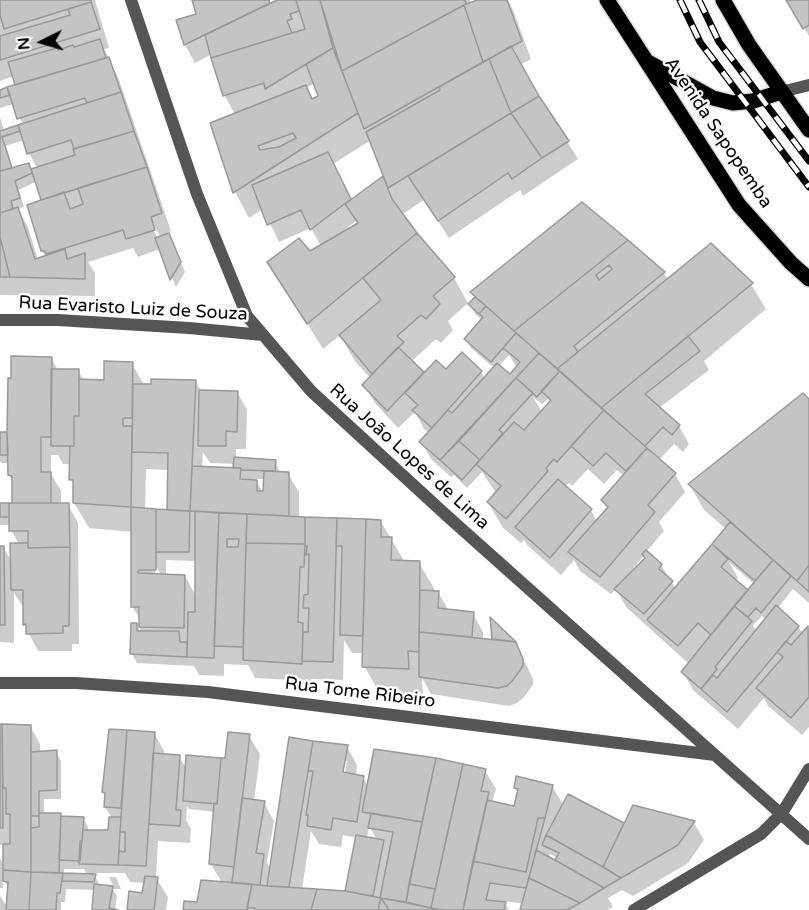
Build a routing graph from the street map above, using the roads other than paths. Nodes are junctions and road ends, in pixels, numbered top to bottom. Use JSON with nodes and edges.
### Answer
{"nodes":[{"id":1,"x":131,"y":0,"type":"edge"},
{"id":2,"x":607,"y":0,"type":"edge"},
{"id":3,"x":723,"y":0,"type":"edge"},
{"id":4,"x":645,"y":60,"type":"junction"},
{"id":5,"x":809,"y":85,"type":"edge"},
{"id":6,"x":781,"y":92,"type":"junction"},
{"id":7,"x":809,"y":130,"type":"edge"},
{"id":8,"x":809,"y":279,"type":"edge"},
{"id":9,"x":0,"y":320,"type":"edge"},
{"id":10,"x":263,"y":335,"type":"junction"},
{"id":11,"x":0,"y":683,"type":"edge"},
{"id":12,"x":715,"y":755,"type":"junction"},
{"id":13,"x":809,"y":769,"type":"edge"},
{"id":14,"x":782,"y":813,"type":"junction"},
{"id":15,"x":809,"y":839,"type":"edge"},
{"id":16,"x":634,"y":910,"type":"edge"}],
"edges":[{"from":1,"to":10,"type":"street","name":"Rua João Lopes de Lima"},
{"from":2,"to":4,"type":"main road","name":"Avenida Sapopemba"},
{"from":3,"to":6,"type":"main road"},
{"from":4,"to":6,"type":"main road"},
{"from":4,"to":8,"type":"main road","name":"Avenida Sapopemba"},
{"from":5,"to":6,"type":"street"},
{"from":6,"to":7,"type":"main road"},
{"from":9,"to":10,"type":"street","name":"Rua Evaristo Luiz de Souza"},
{"from":10,"to":12,"type":"street","name":"Rua João Lopes de Lima"},
{"from":11,"to":12,"type":"street","name":"Rua Tome Ribeiro"},
{"from":12,"to":14,"type":"street","name":"Rua João Lopes de Lima"},
{"from":13,"to":14,"type":"street"},
{"from":14,"to":15,"type":"street","name":"Rua João Lopes de Lima"},
{"from":14,"to":16,"type":"street"}]}
